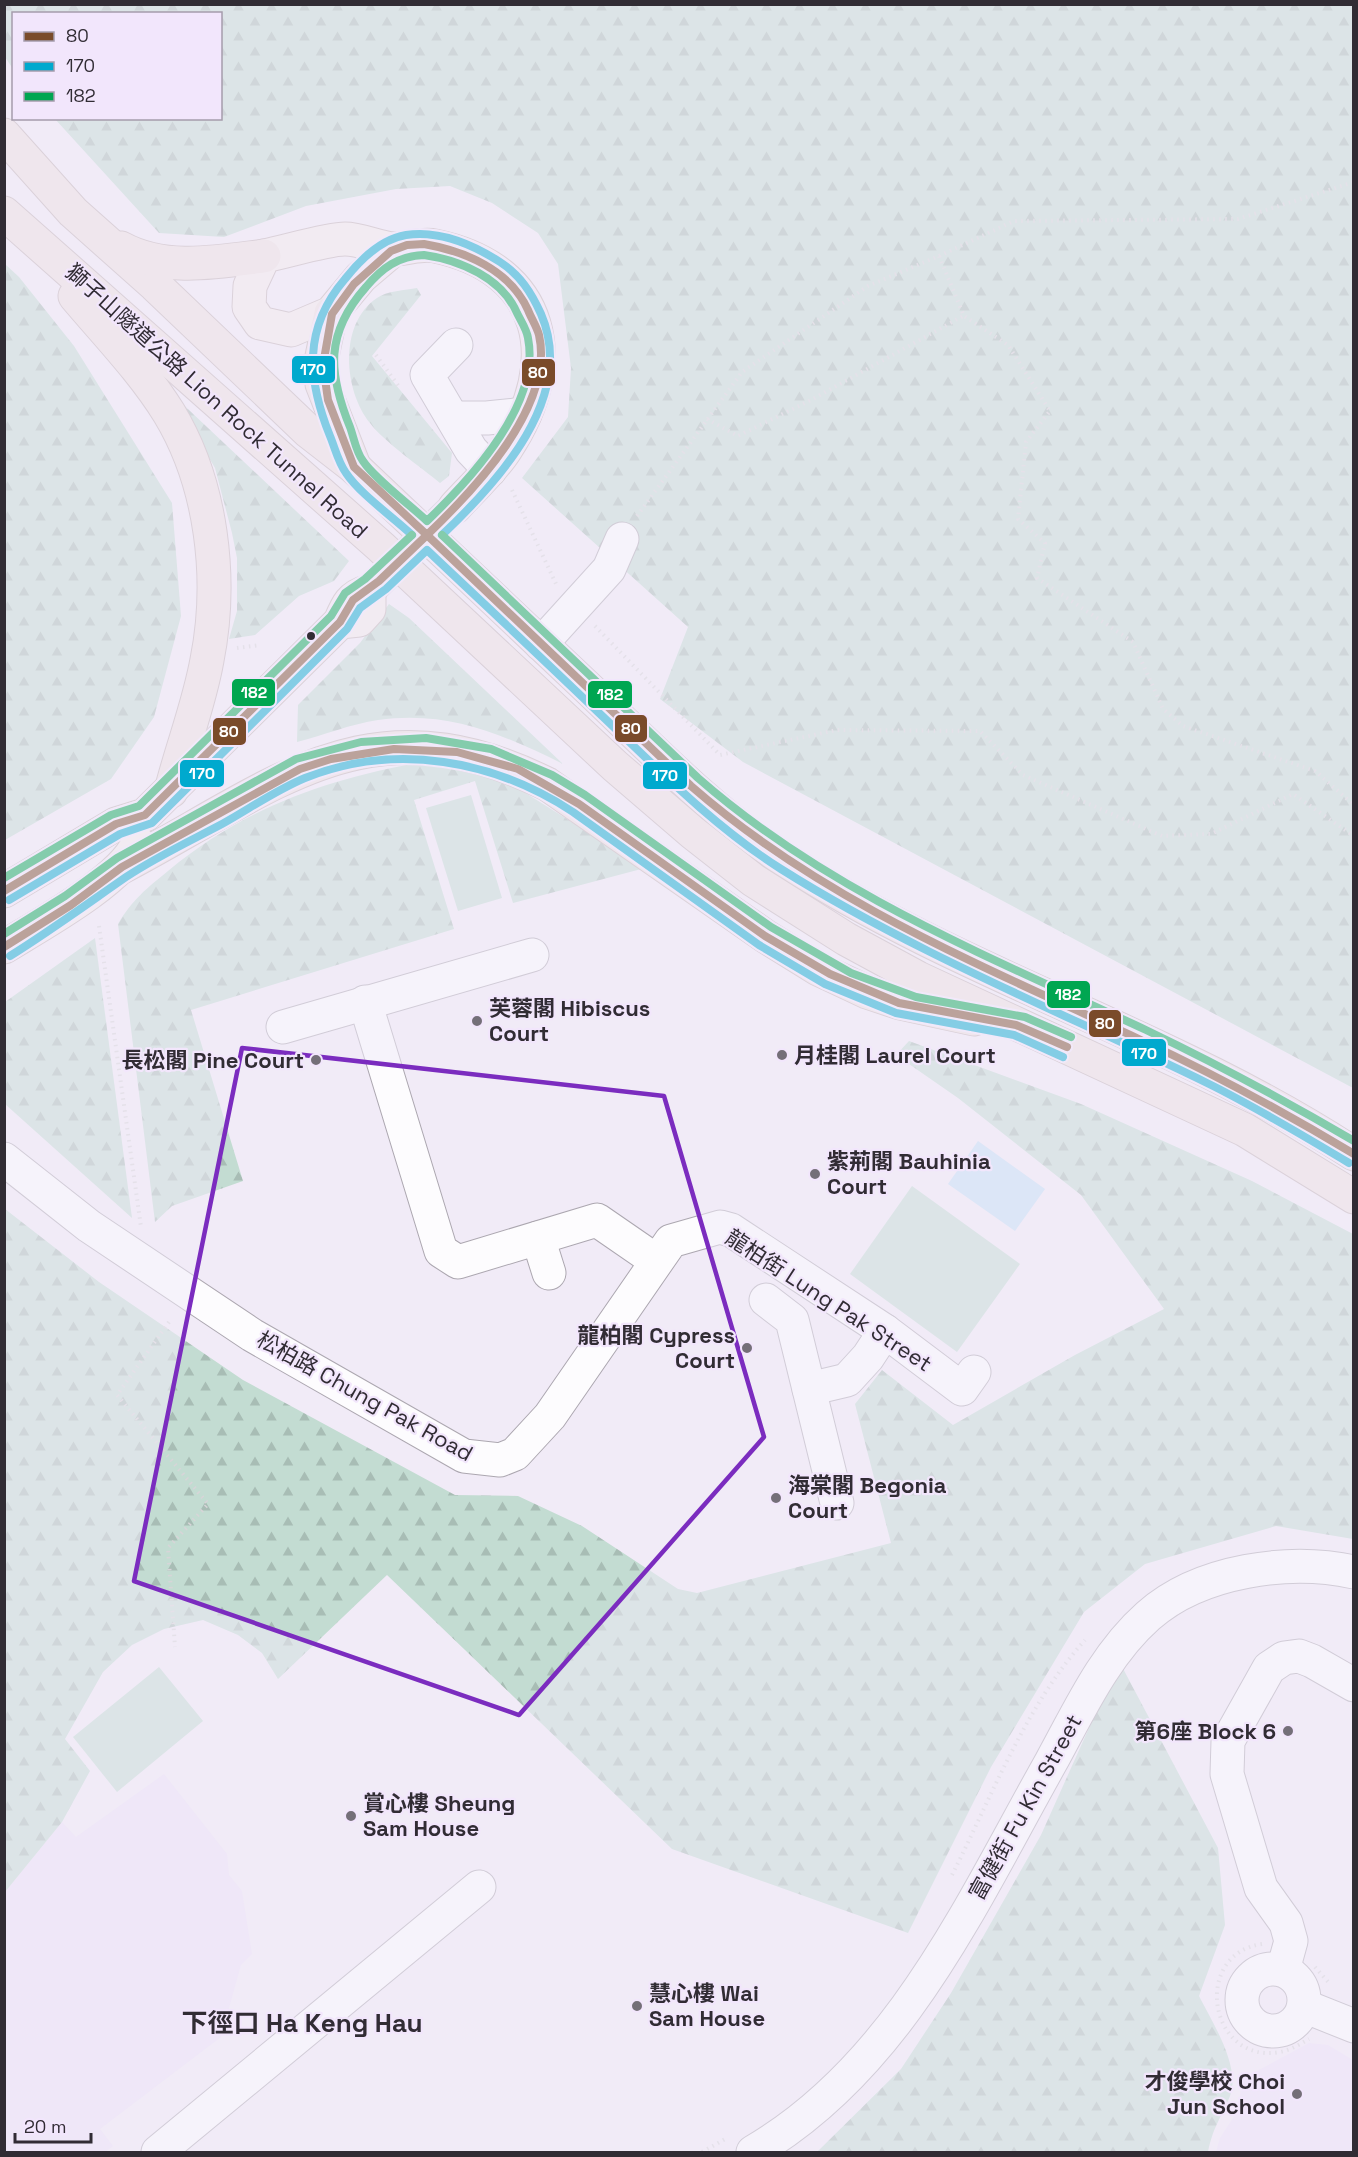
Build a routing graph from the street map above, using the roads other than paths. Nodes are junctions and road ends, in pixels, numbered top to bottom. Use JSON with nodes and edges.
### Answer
{"nodes":[{"id":1,"x":4,"y":135,"type":"edge"},
{"id":2,"x":5,"y":214,"type":"edge"},
{"id":3,"x":101,"y":237,"type":"junction"},
{"id":4,"x":394,"y":249,"type":"junction"},
{"id":5,"x":264,"y":256,"type":"junction"},
{"id":6,"x":331,"y":314,"type":"junction"},
{"id":7,"x":456,"y":345,"type":"dead end"},
{"id":8,"x":525,"y":414,"type":"junction"},
{"id":9,"x":453,"y":418,"type":"junction"},
{"id":10,"x":354,"y":466,"type":"junction"},
{"id":11,"x":501,"y":479,"type":"junction"},
{"id":12,"x":455,"y":507,"type":"tunnel mouth"},
{"id":13,"x":622,"y":539,"type":"road end"},
{"id":14,"x":339,"y":622,"type":"dead end"},
{"id":15,"x":541,"y":644,"type":"junction"},
{"id":16,"x":171,"y":791,"type":"junction"},
{"id":17,"x":145,"y":815,"type":"junction"},
{"id":18,"x":122,"y":867,"type":"junction"},
{"id":19,"x":4,"y":891,"type":"edge"},
{"id":20,"x":4,"y":947,"type":"edge"},
{"id":21,"x":532,"y":955,"type":"dead end"},
{"id":22,"x":365,"y":1002,"type":"junction"},
{"id":23,"x":1019,"y":1026,"type":"junction"},
{"id":24,"x":283,"y":1027,"type":"dead end"},
{"id":25,"x":1353,"y":1154,"type":"edge"},
{"id":26,"x":4,"y":1159,"type":"edge"},
{"id":27,"x":1353,"y":1197,"type":"edge"},
{"id":28,"x":538,"y":1238,"type":"junction"},
{"id":29,"x":663,"y":1250,"type":"junction"},
{"id":30,"x":549,"y":1273,"type":"dead end"},
{"id":31,"x":766,"y":1300,"type":"dead end"},
{"id":32,"x":885,"y":1331,"type":"junction"},
{"id":33,"x":975,"y":1372,"type":"dead end"},
{"id":34,"x":809,"y":1389,"type":"junction"},
{"id":35,"x":837,"y":1503,"type":"dead end"},
{"id":36,"x":1353,"y":1572,"type":"edge"},
{"id":37,"x":1353,"y":1685,"type":"edge"},
{"id":38,"x":479,"y":1887,"type":"dead end"},
{"id":39,"x":1283,"y":1970,"type":"junction"},
{"id":40,"x":1304,"y":2006,"type":"junction"},
{"id":41,"x":1353,"y":2026,"type":"edge"},
{"id":42,"x":158,"y":2152,"type":"edge"},
{"id":43,"x":753,"y":2152,"type":"edge"}],
"edges":[{"from":1,"to":3,"type":"highway","name":"獅子山隧道公路 Lion Rock Tunnel Road"},
{"from":2,"to":16,"type":"highway"},
{"from":2,"to":23,"type":"highway","name":"獅子山隧道公路 Lion Rock Tunnel Road"},
{"from":3,"to":5,"type":"highway"},
{"from":3,"to":10,"type":"highway","name":"獅子山隧道公路 Lion Rock Tunnel Road"},
{"from":4,"to":5,"type":"main road"},
{"from":4,"to":6,"type":"main road"},
{"from":4,"to":8,"type":"main road"},
{"from":5,"to":6,"type":"main road"},
{"from":6,"to":10,"type":"highway"},
{"from":7,"to":9,"type":"street"},
{"from":8,"to":9,"type":"street"},
{"from":8,"to":11,"type":"main road"},
{"from":9,"to":11,"type":"street"},
{"from":10,"to":15,"type":"highway","name":"獅子山隧道公路 Lion Rock Tunnel Road"},
{"from":11,"to":12,"type":"main road"},
{"from":13,"to":15,"type":"street"},
{"from":14,"to":16,"type":"main road"},
{"from":15,"to":25,"type":"highway","name":"獅子山隧道公路 Lion Rock Tunnel Road"},
{"from":16,"to":17,"type":"main road"},
{"from":17,"to":18,"type":"main road"},
{"from":17,"to":19,"type":"main road"},
{"from":18,"to":20,"type":"main road"},
{"from":18,"to":23,"type":"highway"},
{"from":21,"to":22,"type":"street"},
{"from":22,"to":24,"type":"street"},
{"from":22,"to":28,"type":"street"},
{"from":23,"to":27,"type":"highway","name":"獅子山隧道公路 Lion Rock Tunnel Road"},
{"from":26,"to":29,"type":"street","name":"松柏路 Chung Pak Road"},
{"from":28,"to":29,"type":"street"},
{"from":28,"to":30,"type":"street"},
{"from":29,"to":32,"type":"street","name":"龍柏街 Lung Pak Street"},
{"from":31,"to":34,"type":"street"},
{"from":32,"to":33,"type":"street","name":"龍柏街 Lung Pak Street"},
{"from":32,"to":34,"type":"street"},
{"from":34,"to":35,"type":"street"},
{"from":36,"to":43,"type":"street","name":"富健街 Fu Kin Street"},
{"from":37,"to":39,"type":"street"},
{"from":38,"to":42,"type":"street"},
{"from":39,"to":40,"type":"street"},
{"from":39,"to":40,"type":"street"},
{"from":40,"to":41,"type":"street"}]}
